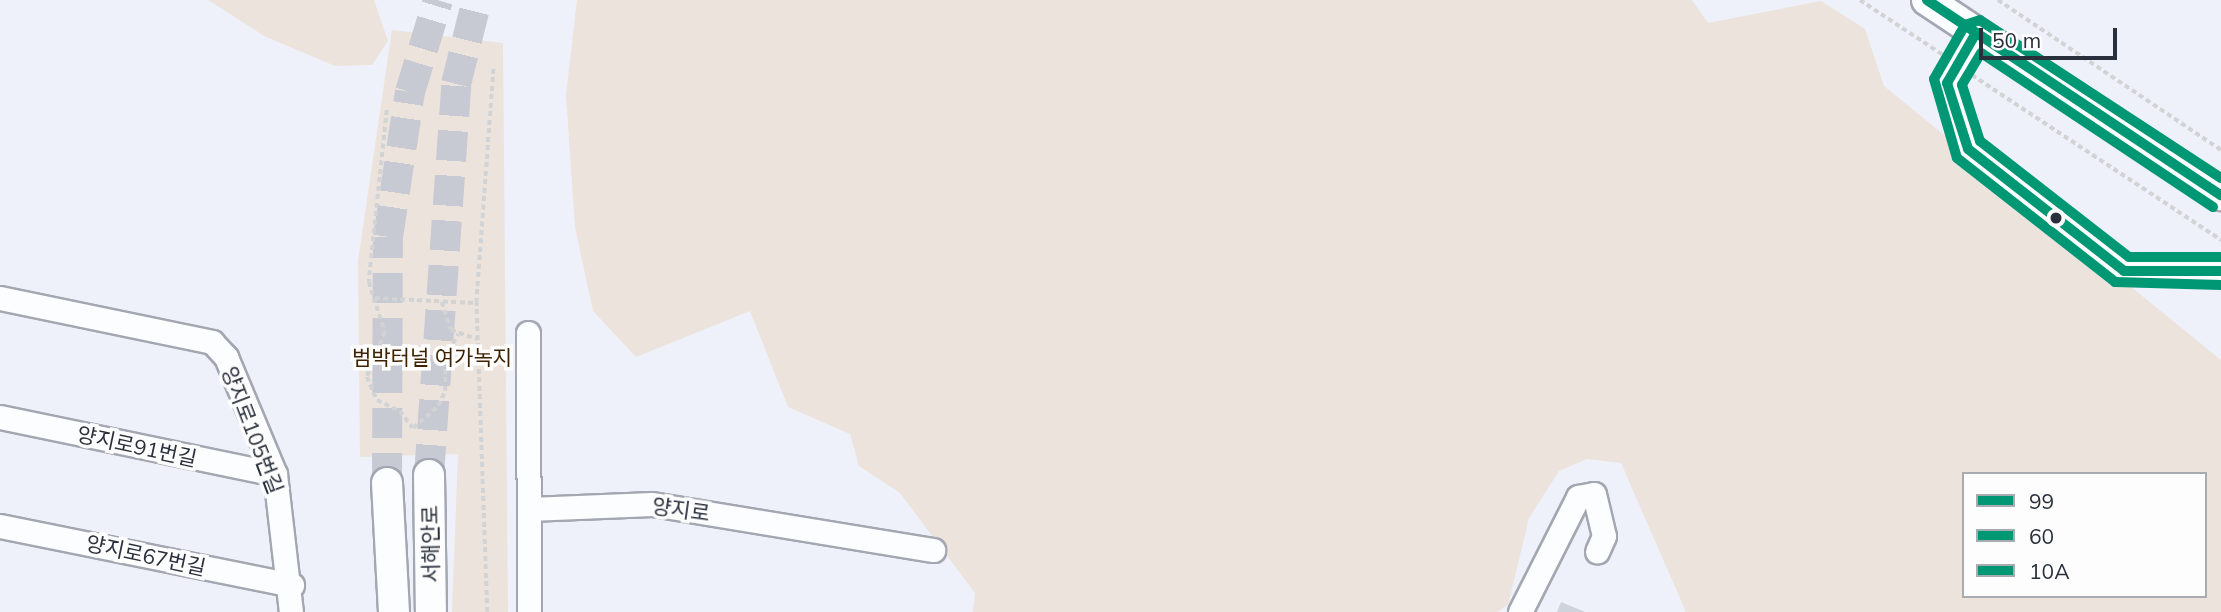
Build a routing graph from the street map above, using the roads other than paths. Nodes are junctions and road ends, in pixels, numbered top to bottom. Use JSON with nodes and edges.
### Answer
{"nodes":[{"id":1,"x":1927,"y":0,"type":"edge"},
{"id":2,"x":1976,"y":33,"type":"junction"},
{"id":3,"x":2221,"y":195,"type":"edge"},
{"id":4,"x":2221,"y":271,"type":"edge"},
{"id":5,"x":0,"y":298,"type":"edge"},
{"id":6,"x":528,"y":333,"type":"dead end"},
{"id":7,"x":0,"y":417,"type":"edge"},
{"id":8,"x":275,"y":474,"type":"junction"},
{"id":9,"x":429,"y":475,"type":"tunnel mouth"},
{"id":10,"x":387,"y":483,"type":"tunnel mouth"},
{"id":11,"x":529,"y":509,"type":"junction"},
{"id":12,"x":0,"y":526,"type":"edge"},
{"id":13,"x":933,"y":550,"type":"dead end"},
{"id":14,"x":1597,"y":552,"type":"dead end"},
{"id":15,"x":292,"y":585,"type":"junction"},
{"id":16,"x":291,"y":612,"type":"edge"},
{"id":17,"x":394,"y":612,"type":"edge"},
{"id":18,"x":432,"y":612,"type":"edge"},
{"id":19,"x":529,"y":612,"type":"edge"},
{"id":20,"x":1520,"y":612,"type":"edge"}],
"edges":[{"from":1,"to":2,"type":"main road"},
{"from":2,"to":3,"type":"main road"},
{"from":2,"to":4,"type":"street"},
{"from":5,"to":8,"type":"street","name":"양지로105번길"},
{"from":6,"to":11,"type":"street"},
{"from":7,"to":8,"type":"street","name":"양지로91번길"},
{"from":8,"to":15,"type":"street","name":"양지로105번길"},
{"from":9,"to":18,"type":"main road","name":"서해안로"},
{"from":10,"to":17,"type":"main road","name":"서해안로"},
{"from":11,"to":13,"type":"street","name":"양지로"},
{"from":11,"to":19,"type":"street"},
{"from":12,"to":15,"type":"street","name":"양지로67번길"},
{"from":14,"to":20,"type":"street"},
{"from":15,"to":16,"type":"street","name":"양지로105번길"}]}
